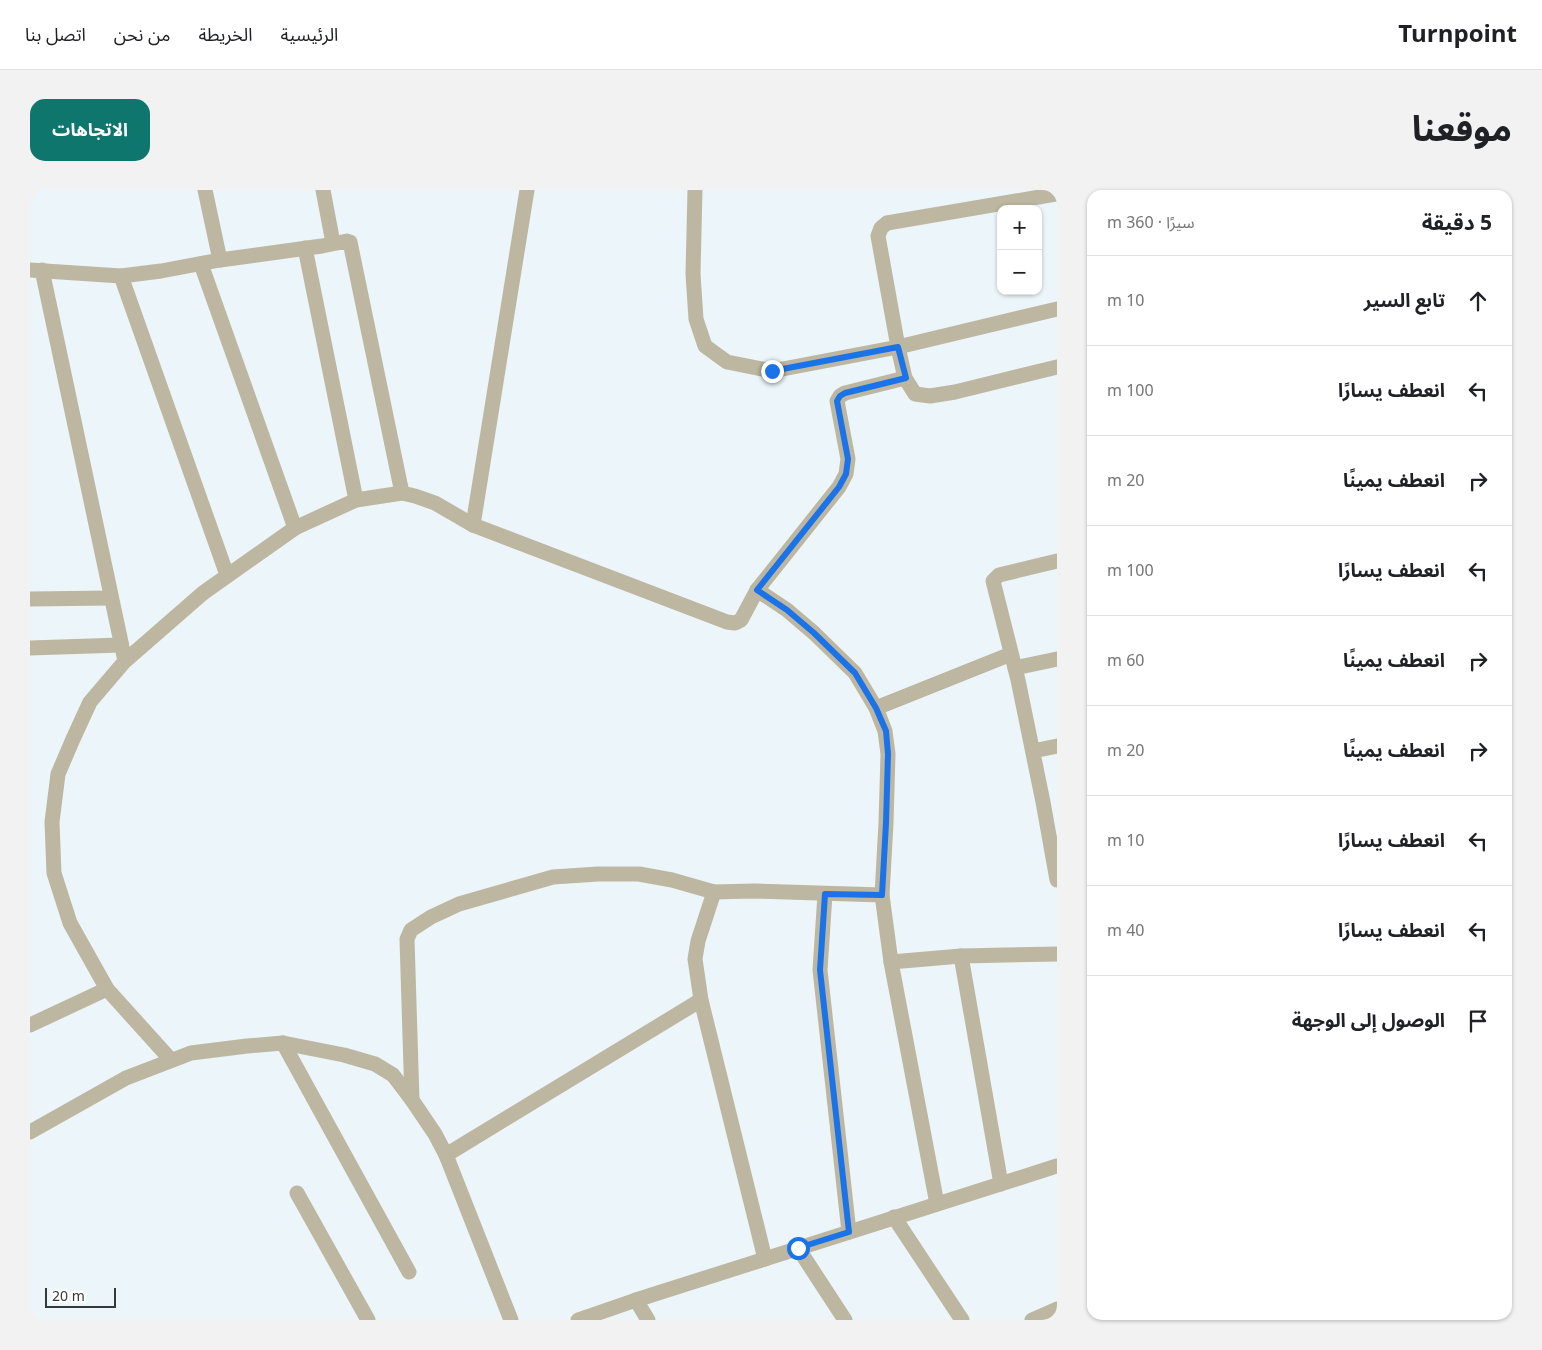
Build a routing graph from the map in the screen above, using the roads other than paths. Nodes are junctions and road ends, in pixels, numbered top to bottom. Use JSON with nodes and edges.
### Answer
{"nodes":[{"id":1,"x":205,"y":190,"type":"edge"},
{"id":2,"x":323,"y":190,"type":"edge"},
{"id":3,"x":527,"y":190,"type":"edge"},
{"id":4,"x":695,"y":190,"type":"edge"},
{"id":5,"x":1057,"y":194,"type":"edge"},
{"id":6,"x":333,"y":243,"type":"junction"},
{"id":7,"x":305,"y":248,"type":"junction"},
{"id":8,"x":220,"y":260,"type":"junction"},
{"id":9,"x":201,"y":264,"type":"junction"},
{"id":10,"x":36,"y":270,"type":"edge"},
{"id":11,"x":122,"y":276,"type":"junction"},
{"id":12,"x":1057,"y":309,"type":"edge"},
{"id":13,"x":898,"y":347,"type":"junction"},
{"id":14,"x":1057,"y":368,"type":"edge"},
{"id":15,"x":906,"y":378,"type":"junction"},
{"id":16,"x":402,"y":492,"type":"junction"},
{"id":17,"x":356,"y":500,"type":"junction"},
{"id":18,"x":473,"y":525,"type":"junction"},
{"id":19,"x":295,"y":528,"type":"junction"},
{"id":20,"x":1057,"y":561,"type":"edge"},
{"id":21,"x":228,"y":575,"type":"junction"},
{"id":22,"x":757,"y":590,"type":"junction"},
{"id":23,"x":112,"y":598,"type":"junction"},
{"id":24,"x":30,"y":599,"type":"edge"},
{"id":25,"x":121,"y":645,"type":"junction"},
{"id":26,"x":30,"y":648,"type":"edge"},
{"id":27,"x":1057,"y":659,"type":"edge"},
{"id":28,"x":125,"y":661,"type":"junction"},
{"id":29,"x":1013,"y":661,"type":"junction"},
{"id":30,"x":876,"y":708,"type":"junction"},
{"id":31,"x":1057,"y":746,"type":"edge"},
{"id":32,"x":1033,"y":752,"type":"junction"},
{"id":33,"x":1057,"y":874,"type":"edge"},
{"id":34,"x":714,"y":892,"type":"junction"},
{"id":35,"x":825,"y":894,"type":"junction"},
{"id":36,"x":882,"y":895,"type":"junction"},
{"id":37,"x":1057,"y":954,"type":"edge"},
{"id":38,"x":961,"y":956,"type":"junction"},
{"id":39,"x":891,"y":962,"type":"junction"},
{"id":40,"x":107,"y":989,"type":"junction"},
{"id":41,"x":701,"y":1000,"type":"junction"},
{"id":42,"x":30,"y":1025,"type":"edge"},
{"id":43,"x":283,"y":1043,"type":"junction"},
{"id":44,"x":171,"y":1060,"type":"junction"},
{"id":45,"x":412,"y":1100,"type":"junction"},
{"id":46,"x":30,"y":1132,"type":"edge"},
{"id":47,"x":446,"y":1155,"type":"junction"},
{"id":48,"x":1057,"y":1166,"type":"edge"},
{"id":49,"x":1001,"y":1184,"type":"junction"},
{"id":50,"x":297,"y":1193,"type":"dead end"},
{"id":51,"x":937,"y":1204,"type":"junction"},
{"id":52,"x":894,"y":1218,"type":"junction"},
{"id":53,"x":849,"y":1232,"type":"junction"},
{"id":54,"x":798,"y":1248,"type":"junction"},
{"id":55,"x":765,"y":1259,"type":"junction"},
{"id":56,"x":409,"y":1272,"type":"dead end"},
{"id":57,"x":636,"y":1300,"type":"junction"},
{"id":58,"x":1057,"y":1309,"type":"edge"},
{"id":59,"x":368,"y":1320,"type":"edge"},
{"id":60,"x":511,"y":1320,"type":"edge"},
{"id":61,"x":578,"y":1320,"type":"edge"},
{"id":62,"x":648,"y":1320,"type":"edge"},
{"id":63,"x":845,"y":1320,"type":"edge"},
{"id":64,"x":962,"y":1320,"type":"edge"},
{"id":65,"x":1032,"y":1320,"type":"edge"}],
"edges":[{"from":1,"to":8,"type":"street"},
{"from":2,"to":6,"type":"street"},
{"from":3,"to":18,"type":"street"},
{"from":4,"to":13,"type":"street"},
{"from":5,"to":13,"type":"street"},
{"from":6,"to":7,"type":"street"},
{"from":6,"to":16,"type":"street"},
{"from":7,"to":8,"type":"street"},
{"from":7,"to":17,"type":"street"},
{"from":8,"to":9,"type":"street"},
{"from":9,"to":11,"type":"street"},
{"from":9,"to":19,"type":"street"},
{"from":10,"to":11,"type":"street"},
{"from":10,"to":23,"type":"street"},
{"from":11,"to":21,"type":"street"},
{"from":12,"to":13,"type":"street"},
{"from":13,"to":15,"type":"street"},
{"from":14,"to":15,"type":"street"},
{"from":15,"to":22,"type":"street"},
{"from":16,"to":17,"type":"street"},
{"from":16,"to":18,"type":"street"},
{"from":17,"to":19,"type":"street"},
{"from":18,"to":22,"type":"street"},
{"from":19,"to":21,"type":"street"},
{"from":20,"to":29,"type":"street"},
{"from":21,"to":28,"type":"street"},
{"from":22,"to":30,"type":"street"},
{"from":23,"to":24,"type":"street"},
{"from":23,"to":25,"type":"street"},
{"from":25,"to":26,"type":"street"},
{"from":25,"to":28,"type":"street"},
{"from":27,"to":29,"type":"street"},
{"from":28,"to":40,"type":"street"},
{"from":29,"to":30,"type":"street"},
{"from":29,"to":32,"type":"street"},
{"from":30,"to":36,"type":"street"},
{"from":31,"to":32,"type":"street"},
{"from":32,"to":33,"type":"street"},
{"from":34,"to":35,"type":"street"},
{"from":34,"to":41,"type":"street"},
{"from":34,"to":45,"type":"street"},
{"from":35,"to":36,"type":"street"},
{"from":35,"to":53,"type":"street"},
{"from":36,"to":39,"type":"street"},
{"from":37,"to":38,"type":"street"},
{"from":38,"to":39,"type":"street"},
{"from":38,"to":49,"type":"street"},
{"from":39,"to":51,"type":"street"},
{"from":40,"to":42,"type":"street"},
{"from":40,"to":44,"type":"street"},
{"from":41,"to":47,"type":"street"},
{"from":41,"to":55,"type":"street"},
{"from":43,"to":44,"type":"street"},
{"from":43,"to":45,"type":"street"},
{"from":43,"to":56,"type":"street"},
{"from":44,"to":46,"type":"street"},
{"from":45,"to":47,"type":"street"},
{"from":47,"to":60,"type":"street"},
{"from":48,"to":49,"type":"street"},
{"from":49,"to":51,"type":"street"},
{"from":50,"to":59,"type":"street"},
{"from":51,"to":52,"type":"street"},
{"from":52,"to":53,"type":"street"},
{"from":52,"to":64,"type":"street"},
{"from":53,"to":54,"type":"street"},
{"from":54,"to":55,"type":"street"},
{"from":54,"to":63,"type":"street"},
{"from":55,"to":57,"type":"street"},
{"from":57,"to":61,"type":"street"},
{"from":57,"to":62,"type":"street"},
{"from":58,"to":65,"type":"street"}]}
